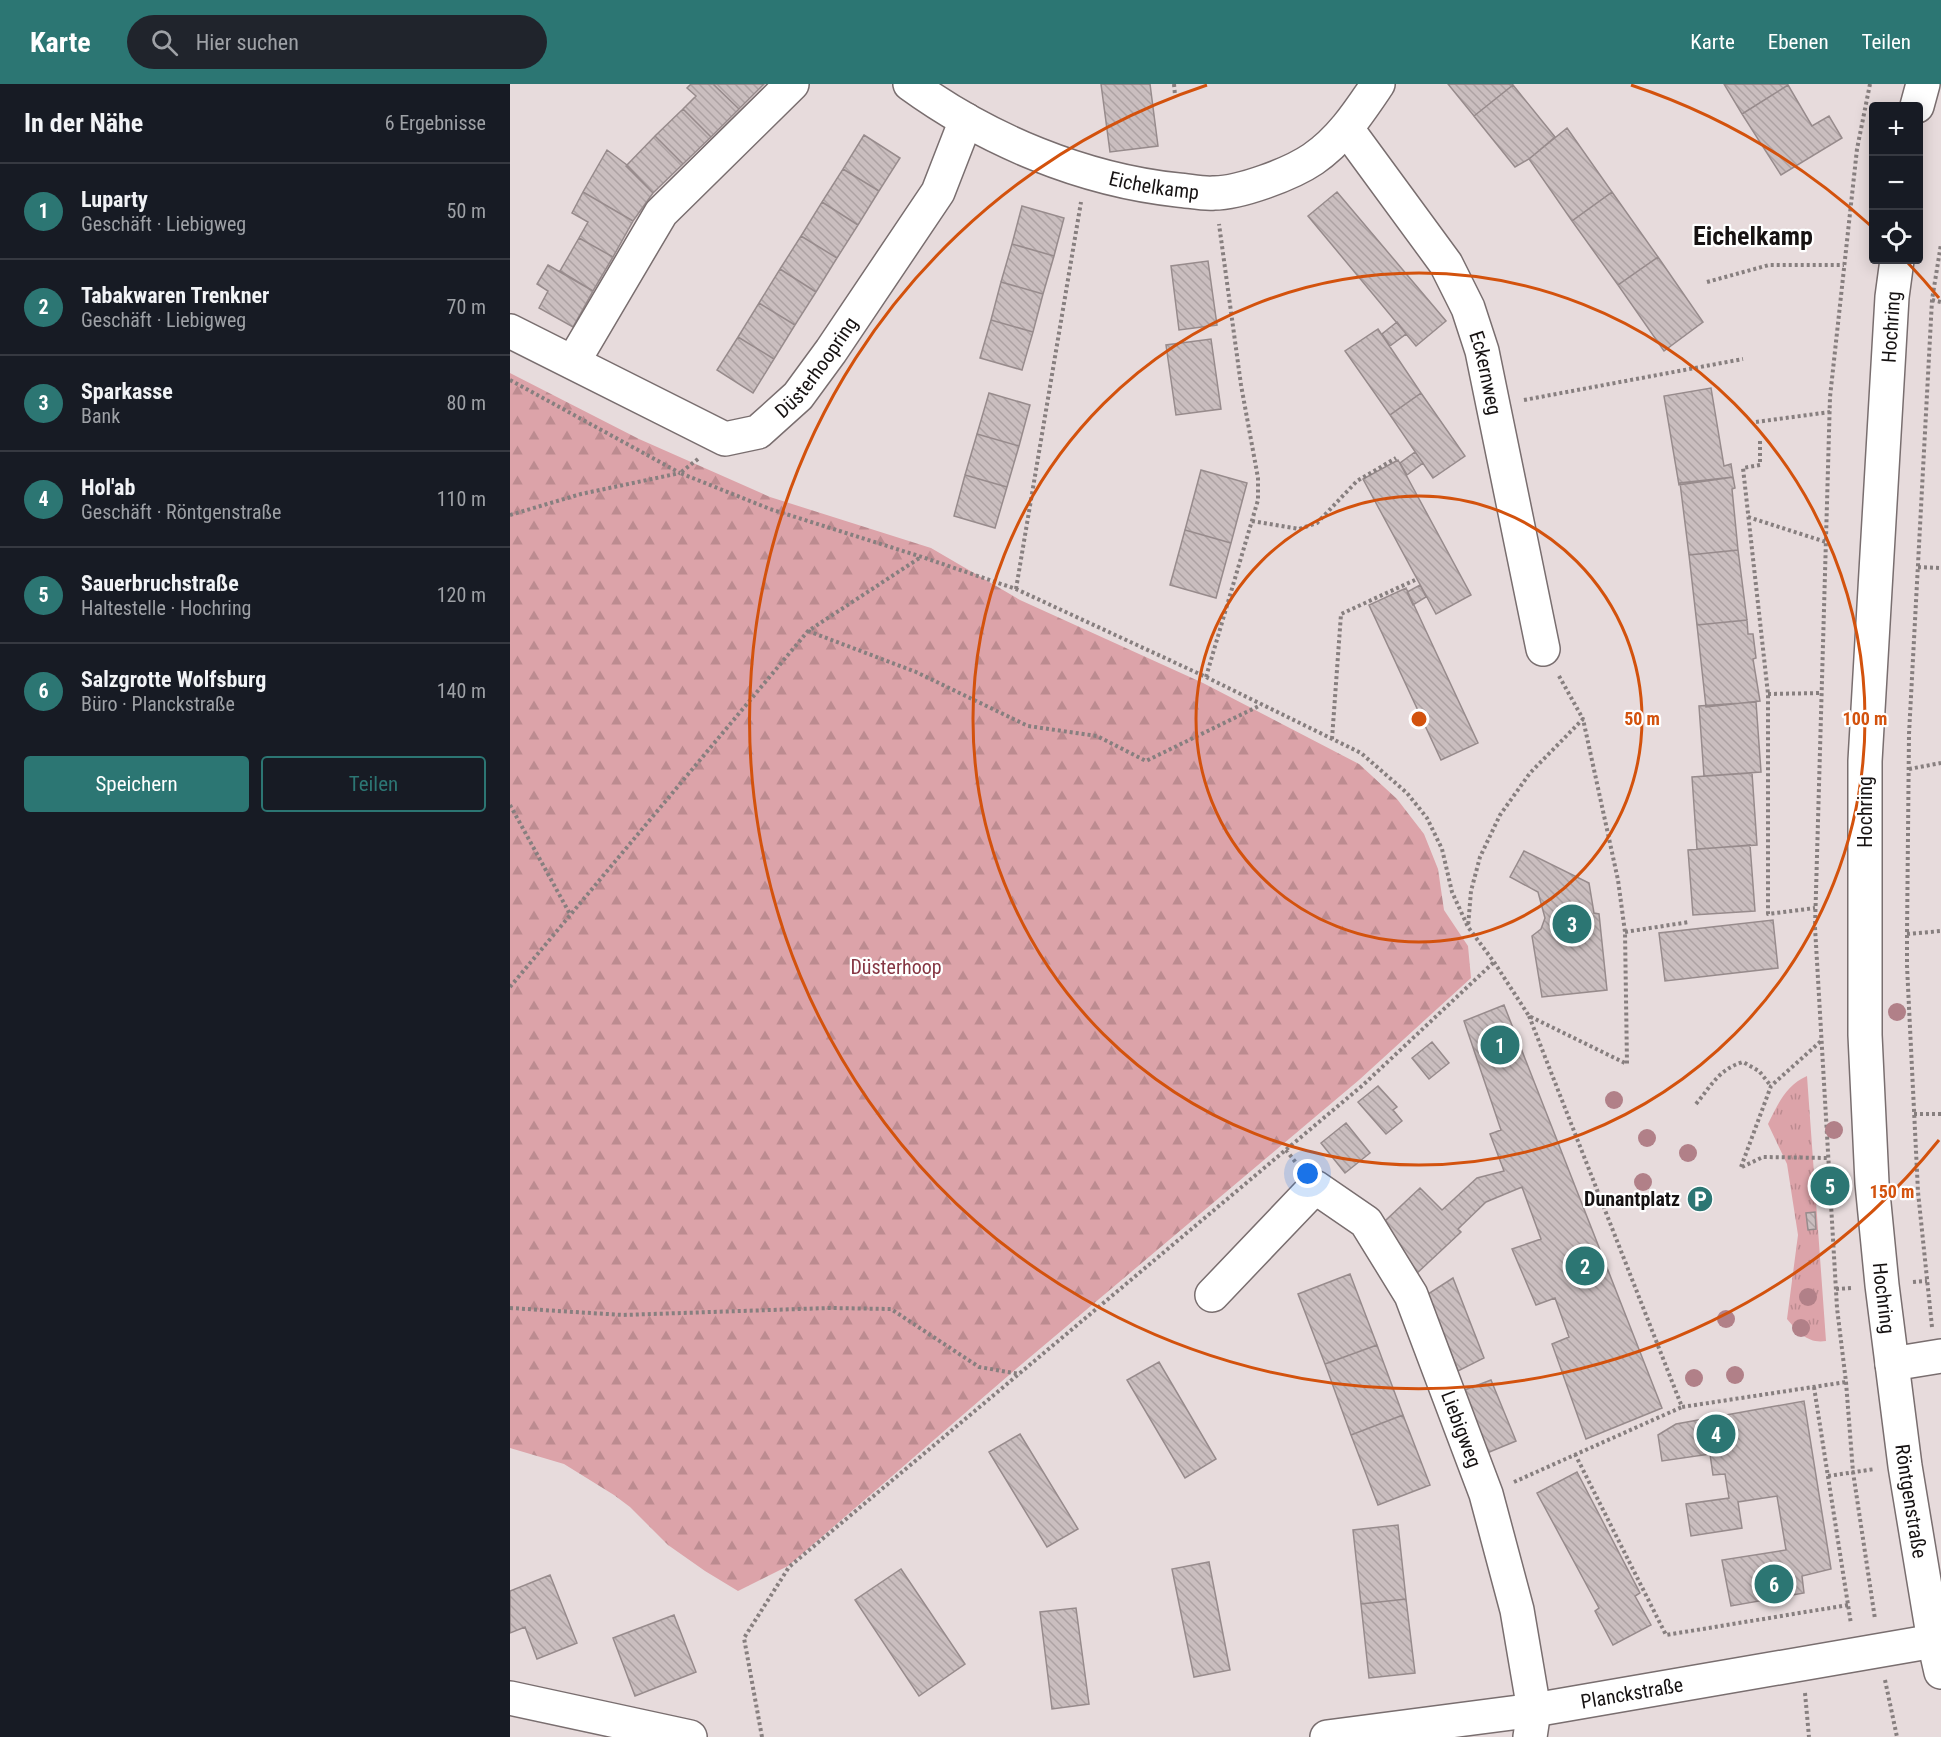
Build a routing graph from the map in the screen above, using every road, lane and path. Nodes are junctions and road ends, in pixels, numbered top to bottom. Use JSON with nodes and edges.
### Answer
{"nodes":[{"id":1,"x":792,"y":84,"type":"edge"},
{"id":2,"x":910,"y":84,"type":"edge"},
{"id":3,"x":1174,"y":84,"type":"edge"},
{"id":4,"x":1378,"y":84,"type":"edge"},
{"id":5,"x":1923,"y":84,"type":"edge"},
{"id":6,"x":1175,"y":95,"type":"dead end"},
{"id":7,"x":1918,"y":102,"type":"edge"},
{"id":8,"x":966,"y":120,"type":"junction"},
{"id":9,"x":1347,"y":129,"type":"junction"},
{"id":10,"x":1086,"y":172,"type":"junction"},
{"id":11,"x":1215,"y":194,"type":"junction"},
{"id":12,"x":1941,"y":244,"type":"edge"},
{"id":13,"x":1896,"y":264,"type":"edge"},
{"id":14,"x":1844,"y":265,"type":"dead end"},
{"id":15,"x":1707,"y":282,"type":"dead end"},
{"id":16,"x":1932,"y":300,"type":"junction"},
{"id":17,"x":1941,"y":302,"type":"edge"},
{"id":18,"x":510,"y":331,"type":"edge"},
{"id":19,"x":1743,"y":359,"type":"dead end"},
{"id":20,"x":573,"y":363,"type":"junction"},
{"id":21,"x":510,"y":381,"type":"edge"},
{"id":22,"x":1493,"y":406,"type":"junction"},
{"id":23,"x":1830,"y":412,"type":"dead end"},
{"id":24,"x":1756,"y":422,"type":"dead end"},
{"id":25,"x":725,"y":439,"type":"junction"},
{"id":26,"x":1760,"y":441,"type":"dead end"},
{"id":27,"x":1396,"y":458,"type":"dead end"},
{"id":28,"x":680,"y":473,"type":"junction"},
{"id":29,"x":510,"y":515,"type":"edge"},
{"id":30,"x":1748,"y":517,"type":"junction"},
{"id":31,"x":1252,"y":521,"type":"junction"},
{"id":32,"x":1826,"y":542,"type":"dead end"},
{"id":33,"x":922,"y":557,"type":"junction"},
{"id":34,"x":1918,"y":567,"type":"junction"},
{"id":35,"x":1941,"y":568,"type":"edge"},
{"id":36,"x":1415,"y":580,"type":"dead end"},
{"id":37,"x":1016,"y":589,"type":"junction"},
{"id":38,"x":808,"y":631,"type":"junction"},
{"id":39,"x":1543,"y":649,"type":"joint"},
{"id":40,"x":1206,"y":677,"type":"junction"},
{"id":41,"x":1822,"y":693,"type":"dead end"},
{"id":42,"x":1768,"y":694,"type":"junction"},
{"id":43,"x":1261,"y":705,"type":"junction"},
{"id":44,"x":1583,"y":719,"type":"junction"},
{"id":45,"x":1332,"y":739,"type":"junction"},
{"id":46,"x":1941,"y":763,"type":"edge"},
{"id":47,"x":1909,"y":770,"type":"junction"},
{"id":48,"x":510,"y":805,"type":"edge"},
{"id":49,"x":1815,"y":908,"type":"dead end"},
{"id":50,"x":570,"y":914,"type":"junction"},
{"id":51,"x":1689,"y":922,"type":"dead end"},
{"id":52,"x":1468,"y":927,"type":"junction"},
{"id":53,"x":1941,"y":931,"type":"edge"},
{"id":54,"x":1624,"y":932,"type":"junction"},
{"id":55,"x":1907,"y":934,"type":"junction"},
{"id":56,"x":1494,"y":962,"type":"junction"},
{"id":57,"x":510,"y":987,"type":"edge"},
{"id":58,"x":1529,"y":1016,"type":"junction"},
{"id":59,"x":1821,"y":1040,"type":"dead end"},
{"id":60,"x":1771,"y":1086,"type":"junction"},
{"id":61,"x":1696,"y":1104,"type":"dead end"},
{"id":62,"x":1914,"y":1114,"type":"junction"},
{"id":63,"x":1941,"y":1114,"type":"edge"},
{"id":64,"x":1828,"y":1158,"type":"dead end"},
{"id":65,"x":1212,"y":1295,"type":"dead end"},
{"id":66,"x":510,"y":1308,"type":"edge"},
{"id":67,"x":1938,"y":1357,"type":"edge"},
{"id":68,"x":1892,"y":1364,"type":"junction"},
{"id":69,"x":1021,"y":1374,"type":"junction"},
{"id":70,"x":1846,"y":1382,"type":"dead end"},
{"id":71,"x":1814,"y":1387,"type":"junction"},
{"id":72,"x":1682,"y":1407,"type":"junction"},
{"id":73,"x":1575,"y":1454,"type":"junction"},
{"id":74,"x":1486,"y":1494,"type":"junction"},
{"id":75,"x":1848,"y":1605,"type":"junction"},
{"id":76,"x":1856,"y":1654,"type":"junction"},
{"id":77,"x":1937,"y":1657,"type":"edge"},
{"id":78,"x":1803,"y":1663,"type":"junction"},
{"id":79,"x":510,"y":1698,"type":"edge"},
{"id":80,"x":1532,"y":1723,"type":"edge"},
{"id":81,"x":690,"y":1737,"type":"edge"},
{"id":82,"x":762,"y":1737,"type":"edge"},
{"id":83,"x":1327,"y":1737,"type":"edge"},
{"id":84,"x":1809,"y":1737,"type":"edge"}],
"edges":[{"from":1,"to":20,"type":"street"},
{"from":2,"to":8,"type":"street","name":"Eichelkamp"},
{"from":3,"to":6,"type":"path"},
{"from":4,"to":9,"type":"street","name":"Eichelkamp"},
{"from":5,"to":7,"type":"street"},
{"from":8,"to":10,"type":"street","name":"Eichelkamp"},
{"from":8,"to":25,"type":"street","name":"Düsterhoopring"},
{"from":9,"to":11,"type":"street","name":"Eichelkamp"},
{"from":9,"to":22,"type":"street","name":"Eckernweg"},
{"from":10,"to":11,"type":"street","name":"Eichelkamp"},
{"from":10,"to":37,"type":"path"},
{"from":11,"to":31,"type":"path"},
{"from":12,"to":16,"type":"path"},
{"from":13,"to":68,"type":"street","name":"Hochring"},
{"from":14,"to":15,"type":"path"},
{"from":16,"to":17,"type":"path"},
{"from":16,"to":34,"type":"path"},
{"from":18,"to":20,"type":"street"},
{"from":19,"to":22,"type":"path"},
{"from":20,"to":25,"type":"street"},
{"from":21,"to":28,"type":"path"},
{"from":22,"to":39,"type":"street","name":"Eckernweg"},
{"from":23,"to":24,"type":"path"},
{"from":25,"to":28,"type":"path"},
{"from":26,"to":30,"type":"path"},
{"from":27,"to":31,"type":"path"},
{"from":28,"to":29,"type":"path"},
{"from":28,"to":33,"type":"path"},
{"from":30,"to":32,"type":"path"},
{"from":30,"to":42,"type":"path"},
{"from":31,"to":40,"type":"path"},
{"from":33,"to":37,"type":"path"},
{"from":33,"to":38,"type":"path"},
{"from":34,"to":35,"type":"path"},
{"from":34,"to":47,"type":"path"},
{"from":36,"to":45,"type":"path"},
{"from":37,"to":40,"type":"path"},
{"from":38,"to":43,"type":"path"},
{"from":38,"to":50,"type":"path"},
{"from":39,"to":44,"type":"path"},
{"from":40,"to":43,"type":"path"},
{"from":41,"to":42,"type":"path"},
{"from":42,"to":49,"type":"path"},
{"from":43,"to":45,"type":"path"},
{"from":44,"to":52,"type":"path"},
{"from":44,"to":54,"type":"path"},
{"from":45,"to":52,"type":"path"},
{"from":46,"to":47,"type":"path"},
{"from":47,"to":55,"type":"path"},
{"from":48,"to":50,"type":"path"},
{"from":50,"to":57,"type":"path"},
{"from":51,"to":54,"type":"path"},
{"from":52,"to":56,"type":"path"},
{"from":53,"to":55,"type":"path"},
{"from":54,"to":58,"type":"path"},
{"from":55,"to":62,"type":"path"},
{"from":56,"to":58,"type":"path"},
{"from":56,"to":69,"type":"path"},
{"from":58,"to":72,"type":"path"},
{"from":59,"to":60,"type":"path"},
{"from":60,"to":61,"type":"path"},
{"from":60,"to":64,"type":"path"},
{"from":62,"to":63,"type":"path"},
{"from":62,"to":67,"type":"path"},
{"from":65,"to":74,"type":"street","name":"Liebigweg"},
{"from":66,"to":69,"type":"path"},
{"from":67,"to":68,"type":"street"},
{"from":68,"to":77,"type":"street","name":"Röntgenstraße"},
{"from":69,"to":82,"type":"path"},
{"from":70,"to":71,"type":"path"},
{"from":71,"to":72,"type":"path"},
{"from":71,"to":75,"type":"path"},
{"from":72,"to":73,"type":"path"},
{"from":73,"to":74,"type":"path"},
{"from":73,"to":75,"type":"path"},
{"from":74,"to":80,"type":"street","name":"Liebigweg"},
{"from":75,"to":76,"type":"path"},
{"from":76,"to":77,"type":"street","name":"Planckstraße"},
{"from":76,"to":78,"type":"street","name":"Planckstraße"},
{"from":78,"to":80,"type":"street","name":"Planckstraße"},
{"from":78,"to":84,"type":"path"},
{"from":79,"to":81,"type":"street"},
{"from":80,"to":83,"type":"street","name":"Planckstraße"}]}
